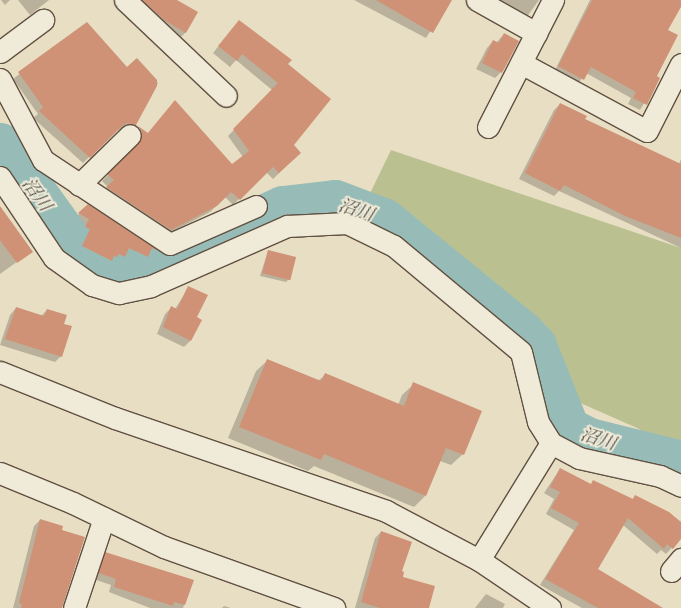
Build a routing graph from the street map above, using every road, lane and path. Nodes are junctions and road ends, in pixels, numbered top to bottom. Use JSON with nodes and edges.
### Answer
{"nodes":[{"id":1,"x":125,"y":0,"type":"edge"},
{"id":2,"x":477,"y":0,"type":"edge"},
{"id":3,"x":553,"y":0,"type":"edge"},
{"id":4,"x":44,"y":20,"type":"dead end"},
{"id":5,"x":536,"y":32,"type":"junction"},
{"id":6,"x":0,"y":52,"type":"edge"},
{"id":7,"x":521,"y":63,"type":"junction"},
{"id":8,"x":681,"y":64,"type":"edge"},
{"id":9,"x":0,"y":79,"type":"edge"},
{"id":10,"x":226,"y":96,"type":"dead end"},
{"id":11,"x":488,"y":127,"type":"dead end"},
{"id":12,"x":130,"y":135,"type":"dead end"},
{"id":13,"x":0,"y":177,"type":"edge"},
{"id":14,"x":79,"y":185,"type":"junction"},
{"id":15,"x":256,"y":206,"type":"dead end"},
{"id":16,"x":0,"y":372,"type":"edge"},
{"id":17,"x":551,"y":443,"type":"junction"},
{"id":18,"x":0,"y":473,"type":"edge"},
{"id":19,"x":681,"y":486,"type":"edge"},
{"id":20,"x":104,"y":518,"type":"junction"},
{"id":21,"x":479,"y":560,"type":"junction"},
{"id":22,"x":74,"y":608,"type":"edge"},
{"id":23,"x":334,"y":608,"type":"edge"},
{"id":24,"x":550,"y":608,"type":"edge"}],
"edges":[{"from":1,"to":10,"type":"street"},
{"from":2,"to":5,"type":"street"},
{"from":3,"to":5,"type":"street"},
{"from":4,"to":6,"type":"street"},
{"from":5,"to":7,"type":"street"},
{"from":7,"to":8,"type":"street"},
{"from":7,"to":11,"type":"street"},
{"from":9,"to":14,"type":"street"},
{"from":12,"to":14,"type":"street"},
{"from":13,"to":17,"type":"street"},
{"from":14,"to":15,"type":"street"},
{"from":16,"to":21,"type":"street"},
{"from":17,"to":19,"type":"street"},
{"from":17,"to":21,"type":"street"},
{"from":18,"to":20,"type":"street"},
{"from":20,"to":22,"type":"street"},
{"from":20,"to":23,"type":"street"},
{"from":21,"to":24,"type":"street"}]}
